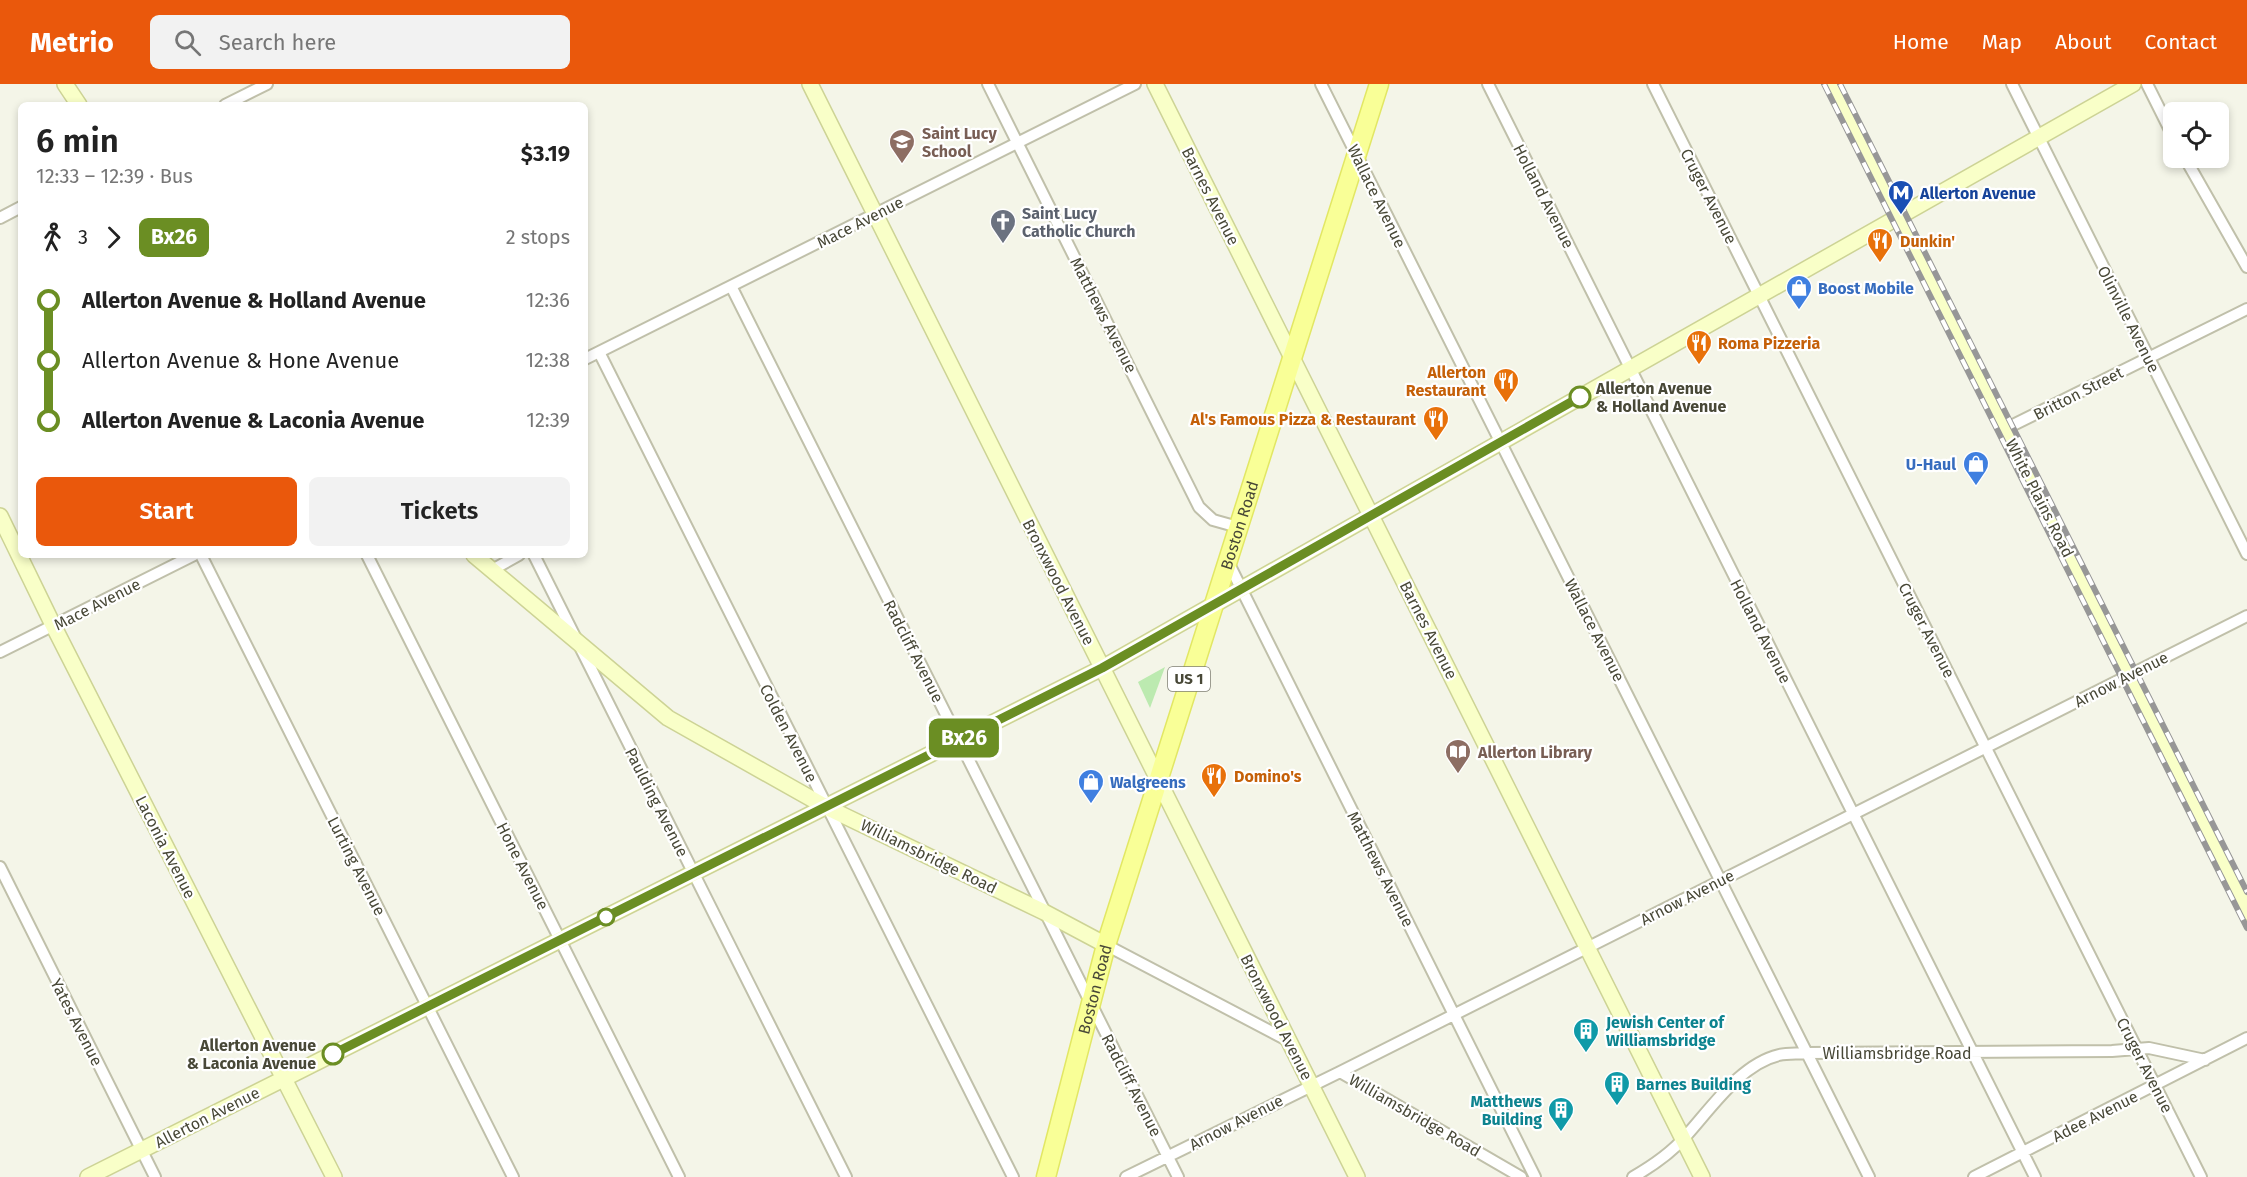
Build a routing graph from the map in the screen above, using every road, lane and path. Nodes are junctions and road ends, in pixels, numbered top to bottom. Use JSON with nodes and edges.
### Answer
{"nodes":[{"id":1,"x":64,"y":84,"type":"edge"},
{"id":2,"x":267,"y":84,"type":"edge"},
{"id":3,"x":810,"y":84,"type":"edge"},
{"id":4,"x":988,"y":84,"type":"edge"},
{"id":5,"x":1134,"y":84,"type":"edge"},
{"id":6,"x":1155,"y":84,"type":"edge"},
{"id":7,"x":1321,"y":84,"type":"edge"},
{"id":8,"x":1379,"y":84,"type":"edge"},
{"id":9,"x":1488,"y":84,"type":"edge"},
{"id":10,"x":1653,"y":84,"type":"edge"},
{"id":11,"x":1832,"y":84,"type":"edge"},
{"id":12,"x":2012,"y":84,"type":"edge"},
{"id":13,"x":2133,"y":84,"type":"edge"},
{"id":14,"x":2147,"y":84,"type":"edge"},
{"id":15,"x":77,"y":102,"type":"edge"},
{"id":16,"x":231,"y":102,"type":"edge"},
{"id":17,"x":2163,"y":116,"type":"edge"},
{"id":18,"x":2038,"y":138,"type":"junction"},
{"id":19,"x":1018,"y":142,"type":"junction"},
{"id":20,"x":1356,"y":154,"type":"junction"},
{"id":21,"x":2191,"y":168,"type":"edge"},
{"id":22,"x":18,"y":209,"type":"edge"},
{"id":23,"x":875,"y":214,"type":"junction"},
{"id":24,"x":1899,"y":217,"type":"junction"},
{"id":25,"x":0,"y":218,"type":"edge"},
{"id":26,"x":2247,"y":267,"type":"edge"},
{"id":27,"x":731,"y":286,"type":"junction"},
{"id":28,"x":1760,"y":296,"type":"junction"},
{"id":29,"x":2247,"y":309,"type":"edge"},
{"id":30,"x":599,"y":352,"type":"junction"},
{"id":31,"x":1292,"y":357,"type":"junction"},
{"id":32,"x":588,"y":358,"type":"edge"},
{"id":33,"x":2148,"y":358,"type":"junction"},
{"id":34,"x":1630,"y":369,"type":"junction"},
{"id":35,"x":2005,"y":429,"type":"junction"},
{"id":36,"x":1501,"y":442,"type":"junction"},
{"id":37,"x":0,"y":516,"type":"edge"},
{"id":38,"x":1372,"y":516,"type":"junction"},
{"id":39,"x":1238,"y":527,"type":"junction"},
{"id":40,"x":18,"y":553,"type":"edge"},
{"id":41,"x":2247,"y":554,"type":"edge"},
{"id":42,"x":20,"y":558,"type":"edge"},
{"id":43,"x":188,"y":558,"type":"edge"},
{"id":44,"x":203,"y":558,"type":"edge"},
{"id":45,"x":369,"y":558,"type":"edge"},
{"id":46,"x":478,"y":558,"type":"edge"},
{"id":47,"x":514,"y":558,"type":"edge"},
{"id":48,"x":536,"y":558,"type":"edge"},
{"id":49,"x":1227,"y":561,"type":"junction"},
{"id":50,"x":492,"y":570,"type":"junction"},
{"id":51,"x":1241,"y":589,"type":"junction"},
{"id":52,"x":1213,"y":606,"type":"junction"},
{"id":53,"x":2247,"y":616,"type":"edge"},
{"id":54,"x":53,"y":626,"type":"junction"},
{"id":55,"x":578,"y":642,"type":"junction"},
{"id":56,"x":0,"y":652,"type":"edge"},
{"id":57,"x":1102,"y":668,"type":"junction"},
{"id":58,"x":2128,"y":675,"type":"junction"},
{"id":59,"x":959,"y":741,"type":"junction"},
{"id":60,"x":1986,"y":747,"type":"junction"},
{"id":61,"x":1158,"y":782,"type":"junction"},
{"id":62,"x":826,"y":807,"type":"junction"},
{"id":63,"x":1853,"y":814,"type":"junction"},
{"id":64,"x":0,"y":867,"type":"edge"},
{"id":65,"x":693,"y":873,"type":"junction"},
{"id":66,"x":1720,"y":880,"type":"junction"},
{"id":67,"x":1044,"y":912,"type":"junction"},
{"id":68,"x":2247,"y":912,"type":"edge"},
{"id":69,"x":560,"y":940,"type":"junction"},
{"id":70,"x":1106,"y":945,"type":"junction"},
{"id":71,"x":1587,"y":947,"type":"junction"},
{"id":72,"x":1090,"y":1001,"type":"junction"},
{"id":73,"x":428,"y":1007,"type":"junction"},
{"id":74,"x":1454,"y":1014,"type":"junction"},
{"id":75,"x":2247,"y":1038,"type":"edge"},
{"id":76,"x":1290,"y":1042,"type":"junction"},
{"id":77,"x":2136,"y":1049,"type":"junction"},
{"id":78,"x":1972,"y":1052,"type":"junction"},
{"id":79,"x":1807,"y":1053,"type":"junction"},
{"id":80,"x":2205,"y":1060,"type":"junction"},
{"id":81,"x":1340,"y":1072,"type":"junction"},
{"id":82,"x":284,"y":1078,"type":"junction"},
{"id":83,"x":1311,"y":1084,"type":"junction"},
{"id":84,"x":2155,"y":1086,"type":"junction"},
{"id":85,"x":1683,"y":1139,"type":"junction"},
{"id":86,"x":141,"y":1150,"type":"junction"},
{"id":87,"x":2023,"y":1153,"type":"junction"},
{"id":88,"x":1167,"y":1156,"type":"junction"},
{"id":89,"x":88,"y":1177,"type":"edge"},
{"id":90,"x":155,"y":1177,"type":"edge"},
{"id":91,"x":334,"y":1177,"type":"edge"},
{"id":92,"x":513,"y":1177,"type":"edge"},
{"id":93,"x":679,"y":1177,"type":"edge"},
{"id":94,"x":846,"y":1177,"type":"edge"},
{"id":95,"x":1012,"y":1177,"type":"edge"},
{"id":96,"x":1046,"y":1177,"type":"edge"},
{"id":97,"x":1126,"y":1177,"type":"edge"},
{"id":98,"x":1178,"y":1177,"type":"edge"},
{"id":99,"x":1357,"y":1177,"type":"edge"},
{"id":100,"x":1521,"y":1177,"type":"edge"},
{"id":101,"x":1535,"y":1177,"type":"edge"},
{"id":102,"x":1633,"y":1177,"type":"edge"},
{"id":103,"x":1702,"y":1177,"type":"edge"},
{"id":104,"x":1869,"y":1177,"type":"edge"},
{"id":105,"x":1974,"y":1177,"type":"edge"},
{"id":106,"x":2035,"y":1177,"type":"edge"},
{"id":107,"x":2201,"y":1177,"type":"edge"}],
"edges":[{"from":1,"to":15,"type":"main road"},
{"from":2,"to":16,"type":"street"},
{"from":3,"to":23,"type":"main road","name":"Bronxwood Avenue"},
{"from":4,"to":19,"type":"street","name":"Matthews Avenue"},
{"from":5,"to":19,"type":"street","name":"Mace Avenue"},
{"from":6,"to":31,"type":"main road","name":"Barnes Avenue"},
{"from":7,"to":20,"type":"street","name":"Wallace Avenue"},
{"from":8,"to":20,"type":"main road","name":"Boston Road","number":"US 1"},
{"from":9,"to":34,"type":"street","name":"Holland Avenue"},
{"from":10,"to":28,"type":"street","name":"Cruger Avenue"},
{"from":11,"to":24,"type":"main road","name":"White Plains Road"},
{"from":12,"to":18,"type":"street","name":"Olinville Avenue"},
{"from":13,"to":18,"type":"main road","name":"Allerton Avenue"},
{"from":14,"to":17,"type":"street"},
{"from":18,"to":24,"type":"main road","name":"Allerton Avenue"},
{"from":18,"to":33,"type":"street","name":"Olinville Avenue"},
{"from":19,"to":23,"type":"street","name":"Mace Avenue"},
{"from":19,"to":39,"type":"street","name":"Matthews Avenue"},
{"from":20,"to":31,"type":"main road","name":"Boston Road","number":"US 1"},
{"from":20,"to":36,"type":"street","name":"Wallace Avenue"},
{"from":21,"to":26,"type":"street"},
{"from":22,"to":25,"type":"street"},
{"from":23,"to":27,"type":"street","name":"Mace Avenue"},
{"from":23,"to":57,"type":"main road","name":"Bronxwood Avenue"},
{"from":24,"to":28,"type":"main road","name":"Allerton Avenue"},
{"from":24,"to":35,"type":"main road","name":"White Plains Road"},
{"from":27,"to":30,"type":"street","name":"Mace Avenue"},
{"from":27,"to":59,"type":"street","name":"Radcliff Avenue"},
{"from":28,"to":34,"type":"main road","name":"Allerton Avenue"},
{"from":28,"to":60,"type":"street","name":"Cruger Avenue"},
{"from":29,"to":33,"type":"street","name":"Britton Street"},
{"from":30,"to":32,"type":"street","name":"Mace Avenue"},
{"from":30,"to":62,"type":"street","name":"Colden Avenue"},
{"from":31,"to":38,"type":"main road","name":"Barnes Avenue"},
{"from":31,"to":39,"type":"main road","name":"Boston Road","number":"US 1"},
{"from":33,"to":35,"type":"street","name":"Britton Street"},
{"from":33,"to":41,"type":"street","name":"Olinville Avenue"},
{"from":34,"to":36,"type":"main road","name":"Allerton Avenue"},
{"from":34,"to":63,"type":"street","name":"Holland Avenue"},
{"from":35,"to":58,"type":"main road","name":"White Plains Road"},
{"from":36,"to":38,"type":"main road","name":"Allerton Avenue"},
{"from":36,"to":66,"type":"street","name":"Wallace Avenue"},
{"from":37,"to":40,"type":"main road","name":"Laconia Avenue"},
{"from":38,"to":51,"type":"main road","name":"Allerton Avenue"},
{"from":38,"to":71,"type":"main road","name":"Barnes Avenue"},
{"from":39,"to":49,"type":"main road","name":"Boston Road","number":"US 1"},
{"from":42,"to":54,"type":"main road","name":"Laconia Avenue"},
{"from":43,"to":54,"type":"street","name":"Mace Avenue"},
{"from":44,"to":73,"type":"street","name":"Lurting Avenue"},
{"from":45,"to":69,"type":"street","name":"Hone Avenue"},
{"from":46,"to":50,"type":"main road","name":"Williamsbridge Road"},
{"from":47,"to":50,"type":"street"},
{"from":48,"to":55,"type":"street","name":"Paulding Avenue"},
{"from":49,"to":51,"type":"street","name":"Matthews Avenue"},
{"from":49,"to":52,"type":"main road","name":"Boston Road","number":"US 1"},
{"from":50,"to":55,"type":"main road","name":"Williamsbridge Road"},
{"from":51,"to":52,"type":"main road","name":"Allerton Avenue"},
{"from":51,"to":74,"type":"street","name":"Matthews Avenue"},
{"from":52,"to":57,"type":"main road","name":"Allerton Avenue"},
{"from":52,"to":61,"type":"main road","name":"Boston Road","number":"US 1"},
{"from":53,"to":58,"type":"street","name":"Arnow Avenue"},
{"from":54,"to":56,"type":"street","name":"Mace Avenue"},
{"from":54,"to":82,"type":"main road","name":"Laconia Avenue"},
{"from":55,"to":62,"type":"main road","name":"Williamsbridge Road"},
{"from":55,"to":65,"type":"street","name":"Paulding Avenue"},
{"from":57,"to":59,"type":"main road","name":"Allerton Avenue"},
{"from":57,"to":61,"type":"main road","name":"Bronxwood Avenue"},
{"from":58,"to":60,"type":"street","name":"Arnow Avenue"},
{"from":58,"to":68,"type":"main road","name":"White Plains Road"},
{"from":59,"to":62,"type":"main road","name":"Allerton Avenue"},
{"from":59,"to":67,"type":"street","name":"Radcliff Avenue"},
{"from":60,"to":63,"type":"street","name":"Arnow Avenue"},
{"from":60,"to":77,"type":"street","name":"Cruger Avenue"},
{"from":61,"to":70,"type":"main road","name":"Boston Road","number":"US 1"},
{"from":61,"to":76,"type":"main road","name":"Bronxwood Avenue"},
{"from":62,"to":65,"type":"main road","name":"Allerton Avenue"},
{"from":62,"to":67,"type":"main road","name":"Williamsbridge Road"},
{"from":62,"to":95,"type":"street","name":"Colden Avenue"},
{"from":63,"to":66,"type":"street","name":"Arnow Avenue"},
{"from":63,"to":78,"type":"street","name":"Holland Avenue"},
{"from":64,"to":86,"type":"street","name":"Yates Avenue"},
{"from":65,"to":69,"type":"main road","name":"Allerton Avenue"},
{"from":65,"to":94,"type":"street","name":"Paulding Avenue"},
{"from":66,"to":71,"type":"street","name":"Arnow Avenue"},
{"from":66,"to":79,"type":"street","name":"Wallace Avenue"},
{"from":67,"to":70,"type":"main road","name":"Williamsbridge Road"},
{"from":67,"to":72,"type":"street","name":"Radcliff Avenue"},
{"from":69,"to":73,"type":"main road","name":"Allerton Avenue"},
{"from":69,"to":93,"type":"street","name":"Hone Avenue"},
{"from":70,"to":72,"type":"main road","name":"Boston Road","number":"US 1"},
{"from":70,"to":76,"type":"street","name":"Williamsbridge Road"},
{"from":71,"to":74,"type":"street","name":"Arnow Avenue"},
{"from":71,"to":85,"type":"main road","name":"Barnes Avenue"},
{"from":72,"to":88,"type":"street","name":"Radcliff Avenue"},
{"from":72,"to":96,"type":"main road","name":"Boston Road","number":"US 1"},
{"from":73,"to":82,"type":"main road","name":"Allerton Avenue"},
{"from":73,"to":92,"type":"street","name":"Lurting Avenue"},
{"from":74,"to":81,"type":"street","name":"Arnow Avenue"},
{"from":74,"to":101,"type":"street","name":"Matthews Avenue"},
{"from":75,"to":80,"type":"street","name":"Adee Avenue"},
{"from":76,"to":83,"type":"main road","name":"Bronxwood Avenue"},
{"from":77,"to":78,"type":"street","name":"Williamsbridge Road"},
{"from":77,"to":80,"type":"street","name":"Williamsbridge Road"},
{"from":77,"to":84,"type":"street","name":"Cruger Avenue"},
{"from":78,"to":79,"type":"street","name":"Williamsbridge Road"},
{"from":78,"to":87,"type":"street","name":"Holland Avenue"},
{"from":79,"to":85,"type":"street","name":"Williamsbridge Road"},
{"from":79,"to":104,"type":"street","name":"Wallace Avenue"},
{"from":80,"to":84,"type":"street","name":"Adee Avenue"},
{"from":81,"to":83,"type":"street","name":"Arnow Avenue"},
{"from":81,"to":100,"type":"street","name":"Williamsbridge Road"},
{"from":82,"to":86,"type":"main road","name":"Allerton Avenue"},
{"from":82,"to":91,"type":"main road","name":"Laconia Avenue"},
{"from":83,"to":88,"type":"street","name":"Arnow Avenue"},
{"from":83,"to":99,"type":"main road","name":"Bronxwood Avenue"},
{"from":84,"to":87,"type":"street","name":"Adee Avenue"},
{"from":84,"to":107,"type":"street","name":"Cruger Avenue"},
{"from":85,"to":102,"type":"street","name":"Williamsbridge Road"},
{"from":85,"to":103,"type":"main road","name":"Barnes Avenue"},
{"from":86,"to":89,"type":"main road","name":"Allerton Avenue"},
{"from":86,"to":90,"type":"street","name":"Yates Avenue"},
{"from":87,"to":105,"type":"street","name":"Adee Avenue"},
{"from":87,"to":106,"type":"street","name":"Holland Avenue"},
{"from":88,"to":97,"type":"street","name":"Arnow Avenue"},
{"from":88,"to":98,"type":"street","name":"Radcliff Avenue"}]}
